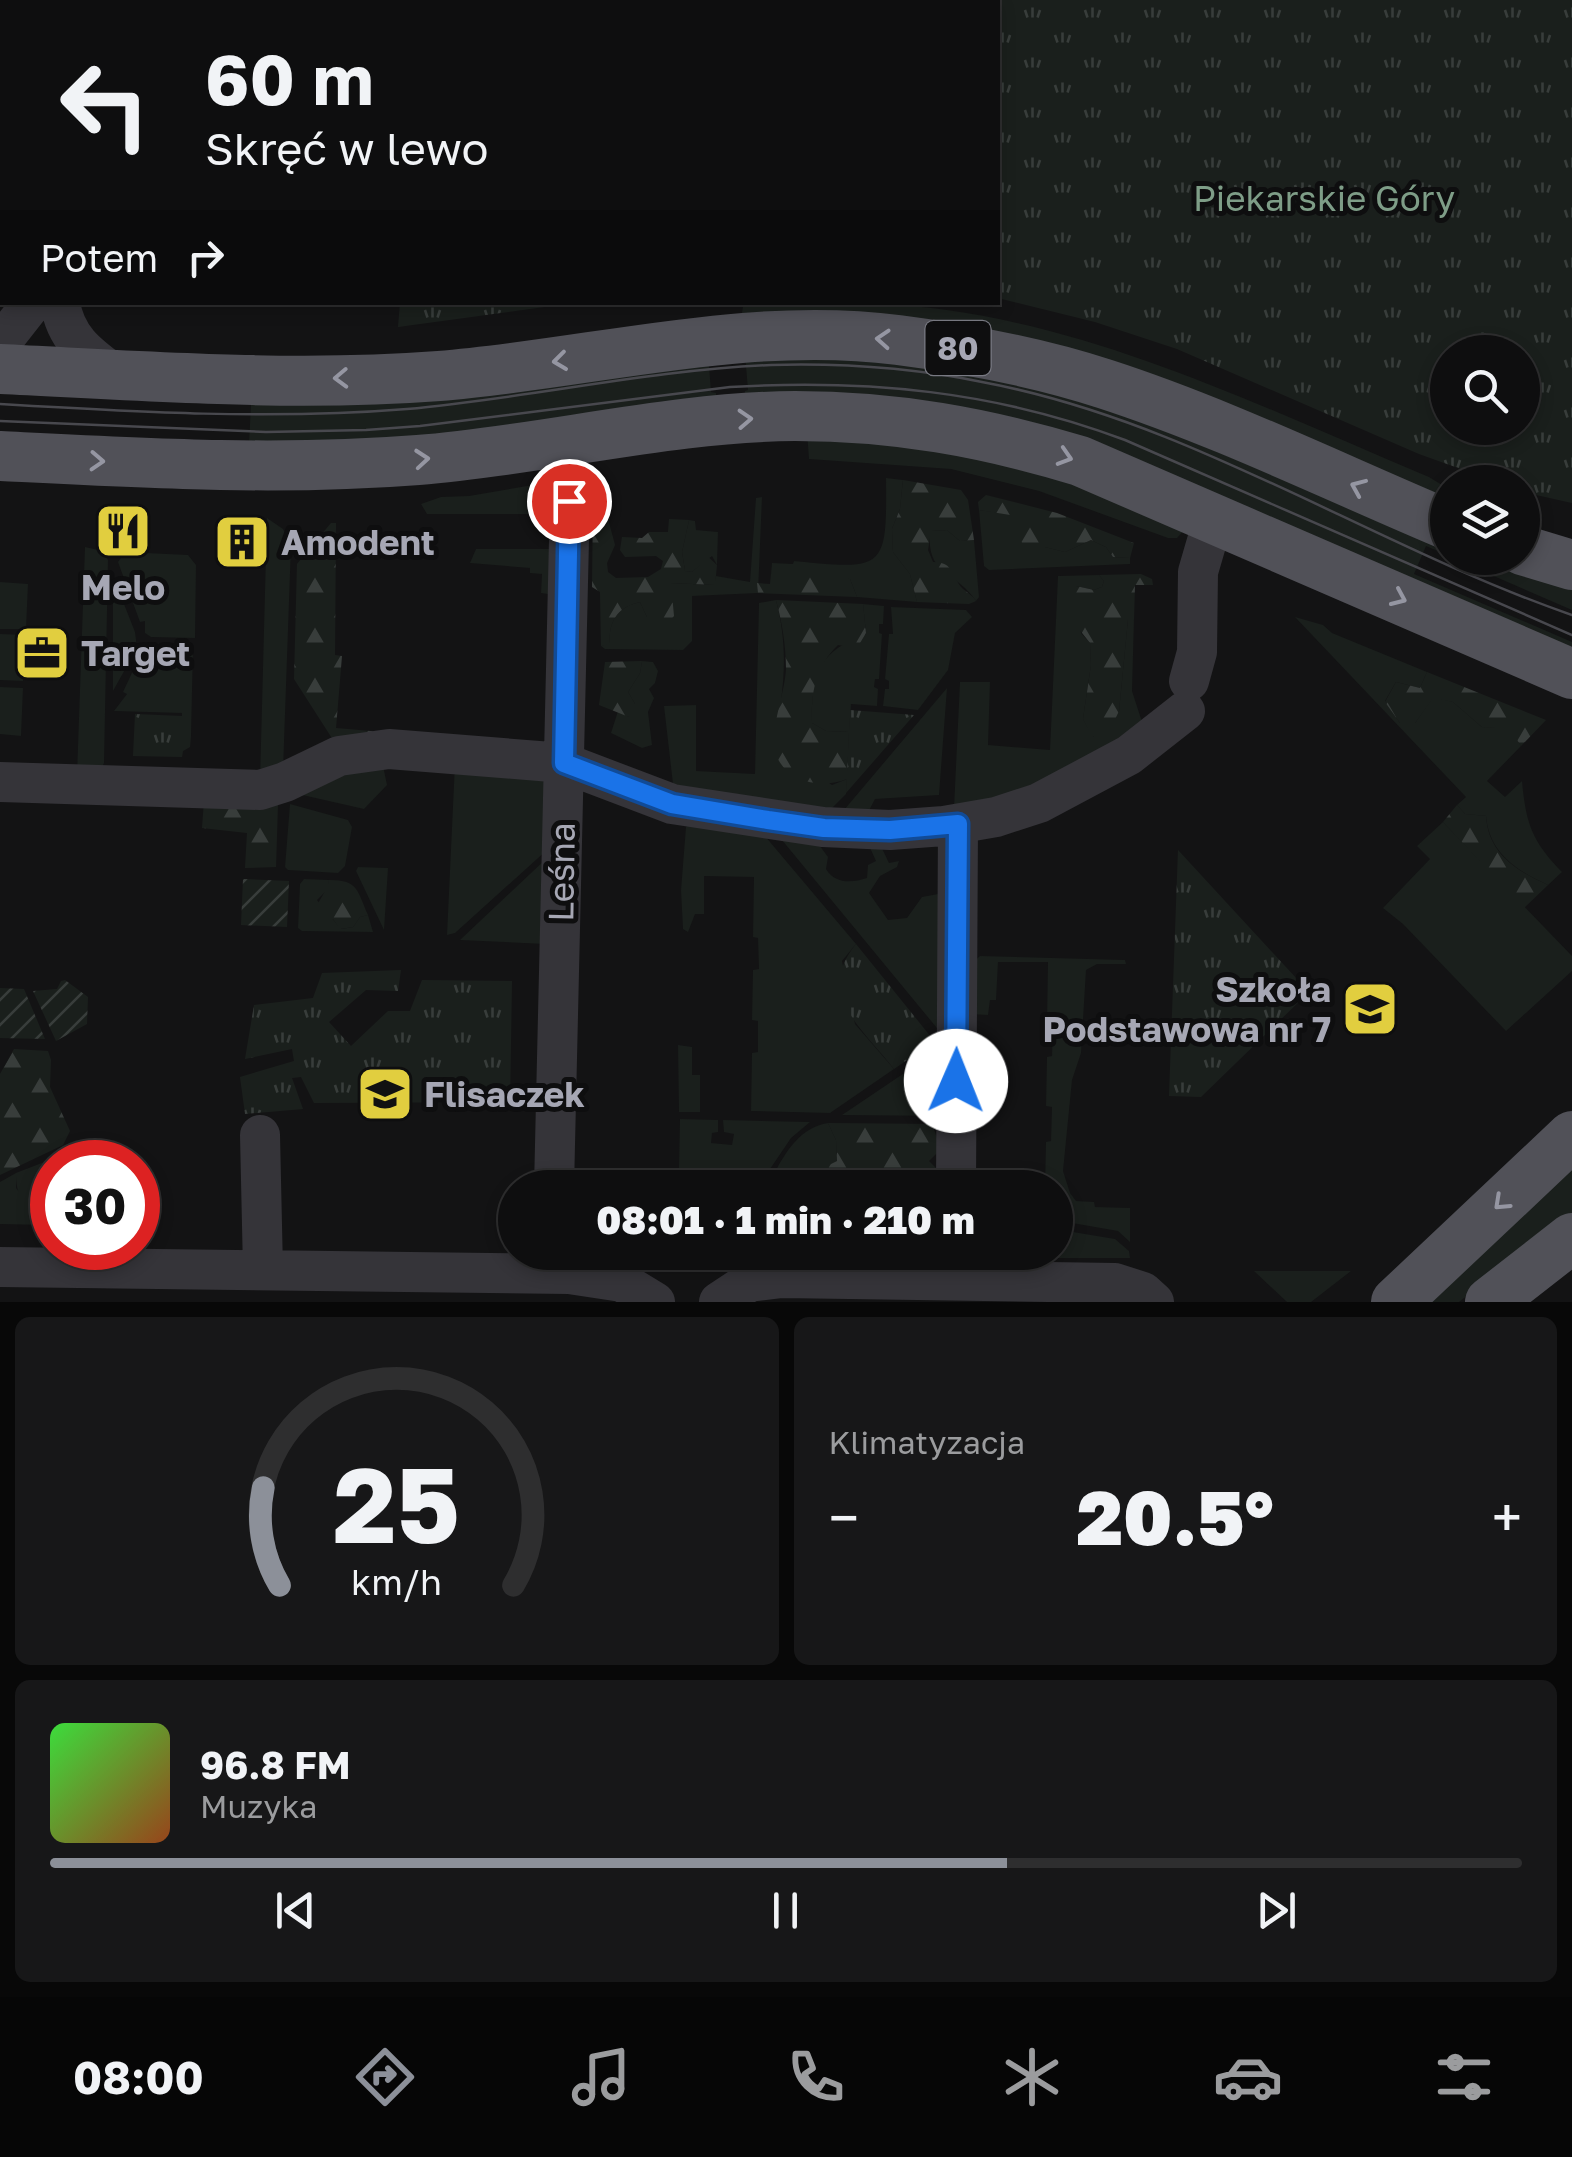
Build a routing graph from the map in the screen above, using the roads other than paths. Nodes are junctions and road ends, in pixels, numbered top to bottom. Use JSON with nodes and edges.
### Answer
{"nodes":[{"id":1,"x":31,"y":305,"type":"edge"},
{"id":2,"x":60,"y":305,"type":"edge"},
{"id":3,"x":0,"y":344,"type":"edge"},
{"id":4,"x":0,"y":370,"type":"edge"},
{"id":5,"x":114,"y":374,"type":"junction"},
{"id":6,"x":0,"y":456,"type":"edge"},
{"id":7,"x":570,"y":496,"type":"dead end"},
{"id":8,"x":1214,"y":516,"type":"junction"},
{"id":9,"x":1430,"y":517,"type":"edge"},
{"id":10,"x":1540,"y":555,"type":"edge"},
{"id":11,"x":1572,"y":565,"type":"edge"},
{"id":12,"x":1572,"y":674,"type":"edge"},
{"id":13,"x":564,"y":763,"type":"junction"},
{"id":14,"x":0,"y":782,"type":"edge"},
{"id":15,"x":958,"y":824,"type":"junction"},
{"id":16,"x":260,"y":1135,"type":"dead end"},
{"id":17,"x":1572,"y":1136,"type":"edge"},
{"id":18,"x":554,"y":1170,"type":"edge"},
{"id":19,"x":956,"y":1170,"type":"edge"},
{"id":20,"x":1572,"y":1238,"type":"edge"},
{"id":21,"x":498,"y":1265,"type":"edge"},
{"id":22,"x":0,"y":1267,"type":"edge"},
{"id":23,"x":263,"y":1270,"type":"junction"},
{"id":24,"x":575,"y":1270,"type":"edge"},
{"id":25,"x":655,"y":1302,"type":"edge"},
{"id":26,"x":719,"y":1302,"type":"edge"},
{"id":27,"x":1154,"y":1302,"type":"edge"},
{"id":28,"x":1396,"y":1302,"type":"edge"},
{"id":29,"x":1490,"y":1302,"type":"edge"}],
"edges":[{"from":1,"to":3,"type":"street"},
{"from":2,"to":5,"type":"street"},
{"from":4,"to":5,"type":"main road","number":"80"},
{"from":9,"to":5,"type":"main road","number":"80","one_way":true},
{"from":6,"to":8,"type":"main road","number":"80","one_way":true},
{"from":7,"to":13,"type":"street","name":"Leśna"},
{"from":8,"to":12,"type":"main road","number":"80","one_way":true},
{"from":8,"to":15,"type":"street"},
{"from":10,"to":11,"type":"main road"},
{"from":13,"to":14,"type":"street"},
{"from":13,"to":15,"type":"street"},
{"from":13,"to":18,"type":"street","name":"Leśna"},
{"from":15,"to":19,"type":"street"},
{"from":16,"to":23,"type":"street"},
{"from":17,"to":28,"type":"main road","one_way":true},
{"from":20,"to":29,"type":"main road"},
{"from":21,"to":23,"type":"street"},
{"from":22,"to":23,"type":"street"},
{"from":24,"to":25,"type":"street"},
{"from":26,"to":27,"type":"street"}]}
